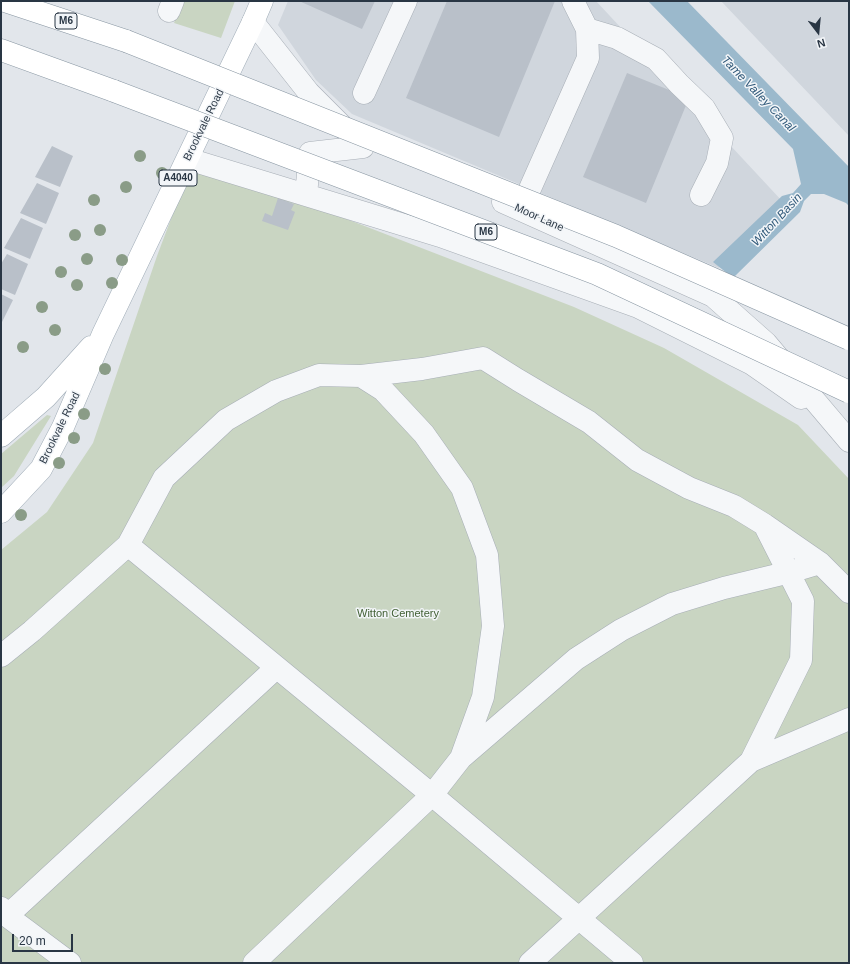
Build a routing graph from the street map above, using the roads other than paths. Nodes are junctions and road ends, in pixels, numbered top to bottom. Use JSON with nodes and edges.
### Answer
{"nodes":[{"id":1,"x":5,"y":1,"type":"edge"},
{"id":2,"x":262,"y":1,"type":"edge"},
{"id":3,"x":406,"y":1,"type":"edge"},
{"id":4,"x":572,"y":1,"type":"edge"},
{"id":5,"x":253,"y":22,"type":"junction"},
{"id":6,"x":587,"y":29,"type":"junction"},
{"id":7,"x":1,"y":50,"type":"edge"},
{"id":8,"x":364,"y":93,"type":"dead end"},
{"id":9,"x":363,"y":147,"type":"junction"},
{"id":10,"x":188,"y":159,"type":"junction"},
{"id":11,"x":306,"y":195,"type":"junction"},
{"id":12,"x":702,"y":195,"type":"dead end"},
{"id":13,"x":521,"y":209,"type":"junction"},
{"id":14,"x":713,"y":296,"type":"junction"},
{"id":15,"x":103,"y":334,"type":"junction"},
{"id":16,"x":692,"y":334,"type":"junction"},
{"id":17,"x":849,"y":339,"type":"edge"},
{"id":18,"x":361,"y":376,"type":"junction"},
{"id":19,"x":849,"y":392,"type":"edge"},
{"id":20,"x":827,"y":416,"type":"junction"},
{"id":21,"x":1,"y":436,"type":"edge"},
{"id":22,"x":849,"y":441,"type":"edge"},
{"id":23,"x":1,"y":512,"type":"edge"},
{"id":24,"x":765,"y":525,"type":"junction"},
{"id":25,"x":128,"y":545,"type":"junction"},
{"id":26,"x":820,"y":562,"type":"junction"},
{"id":27,"x":790,"y":572,"type":"junction"},
{"id":28,"x":849,"y":592,"type":"edge"},
{"id":29,"x":1,"y":656,"type":"edge"},
{"id":30,"x":276,"y":668,"type":"junction"},
{"id":31,"x":849,"y":719,"type":"edge"},
{"id":32,"x":460,"y":758,"type":"junction"},
{"id":33,"x":751,"y":760,"type":"junction"},
{"id":34,"x":432,"y":795,"type":"junction"},
{"id":35,"x":4,"y":912,"type":"edge"},
{"id":36,"x":579,"y":919,"type":"junction"},
{"id":37,"x":70,"y":963,"type":"edge"},
{"id":38,"x":254,"y":963,"type":"edge"},
{"id":39,"x":530,"y":963,"type":"edge"},
{"id":40,"x":632,"y":963,"type":"edge"}],
"edges":[{"from":1,"to":17,"type":"main road","number":"M6","bridge":true},
{"from":2,"to":5,"type":"main road","name":"Brookvale Road","number":"A4040"},
{"from":3,"to":8,"type":"street"},
{"from":4,"to":6,"type":"street"},
{"from":5,"to":9,"type":"street","name":"Moor Lane"},
{"from":5,"to":10,"type":"main road","name":"Brookvale Road","number":"A4040"},
{"from":6,"to":12,"type":"street"},
{"from":6,"to":13,"type":"street"},
{"from":7,"to":19,"type":"main road","number":"M6","bridge":true},
{"from":9,"to":11,"type":"street"},
{"from":9,"to":13,"type":"street","name":"Moor Lane"},
{"from":10,"to":11,"type":"street","name":"Moor Lane"},
{"from":10,"to":15,"type":"main road","name":"Brookvale Road","number":"A4040"},
{"from":11,"to":16,"type":"street","name":"Moor Lane"},
{"from":13,"to":14,"type":"street","name":"Moor Lane"},
{"from":14,"to":16,"type":"street"},
{"from":14,"to":20,"type":"street","name":"Moor Lane"},
{"from":15,"to":21,"type":"main road","name":"Brookvale Road","number":"A4040"},
{"from":15,"to":23,"type":"main road","name":"Brookvale Road","number":"A4040"},
{"from":16,"to":20,"type":"street","name":"Moor Lane"},
{"from":18,"to":24,"type":"street"},
{"from":18,"to":25,"type":"street"},
{"from":18,"to":32,"type":"street"},
{"from":20,"to":22,"type":"street","name":"Moor Lane"},
{"from":24,"to":26,"type":"street"},
{"from":24,"to":27,"type":"street"},
{"from":25,"to":29,"type":"street"},
{"from":25,"to":30,"type":"street"},
{"from":26,"to":27,"type":"street"},
{"from":26,"to":28,"type":"street"},
{"from":27,"to":32,"type":"street"},
{"from":27,"to":33,"type":"street"},
{"from":30,"to":34,"type":"street"},
{"from":30,"to":35,"type":"street"},
{"from":31,"to":33,"type":"street"},
{"from":32,"to":34,"type":"street"},
{"from":33,"to":36,"type":"street"},
{"from":34,"to":36,"type":"street"},
{"from":34,"to":38,"type":"street"},
{"from":35,"to":37,"type":"street"},
{"from":36,"to":39,"type":"street"},
{"from":36,"to":40,"type":"street"}]}
